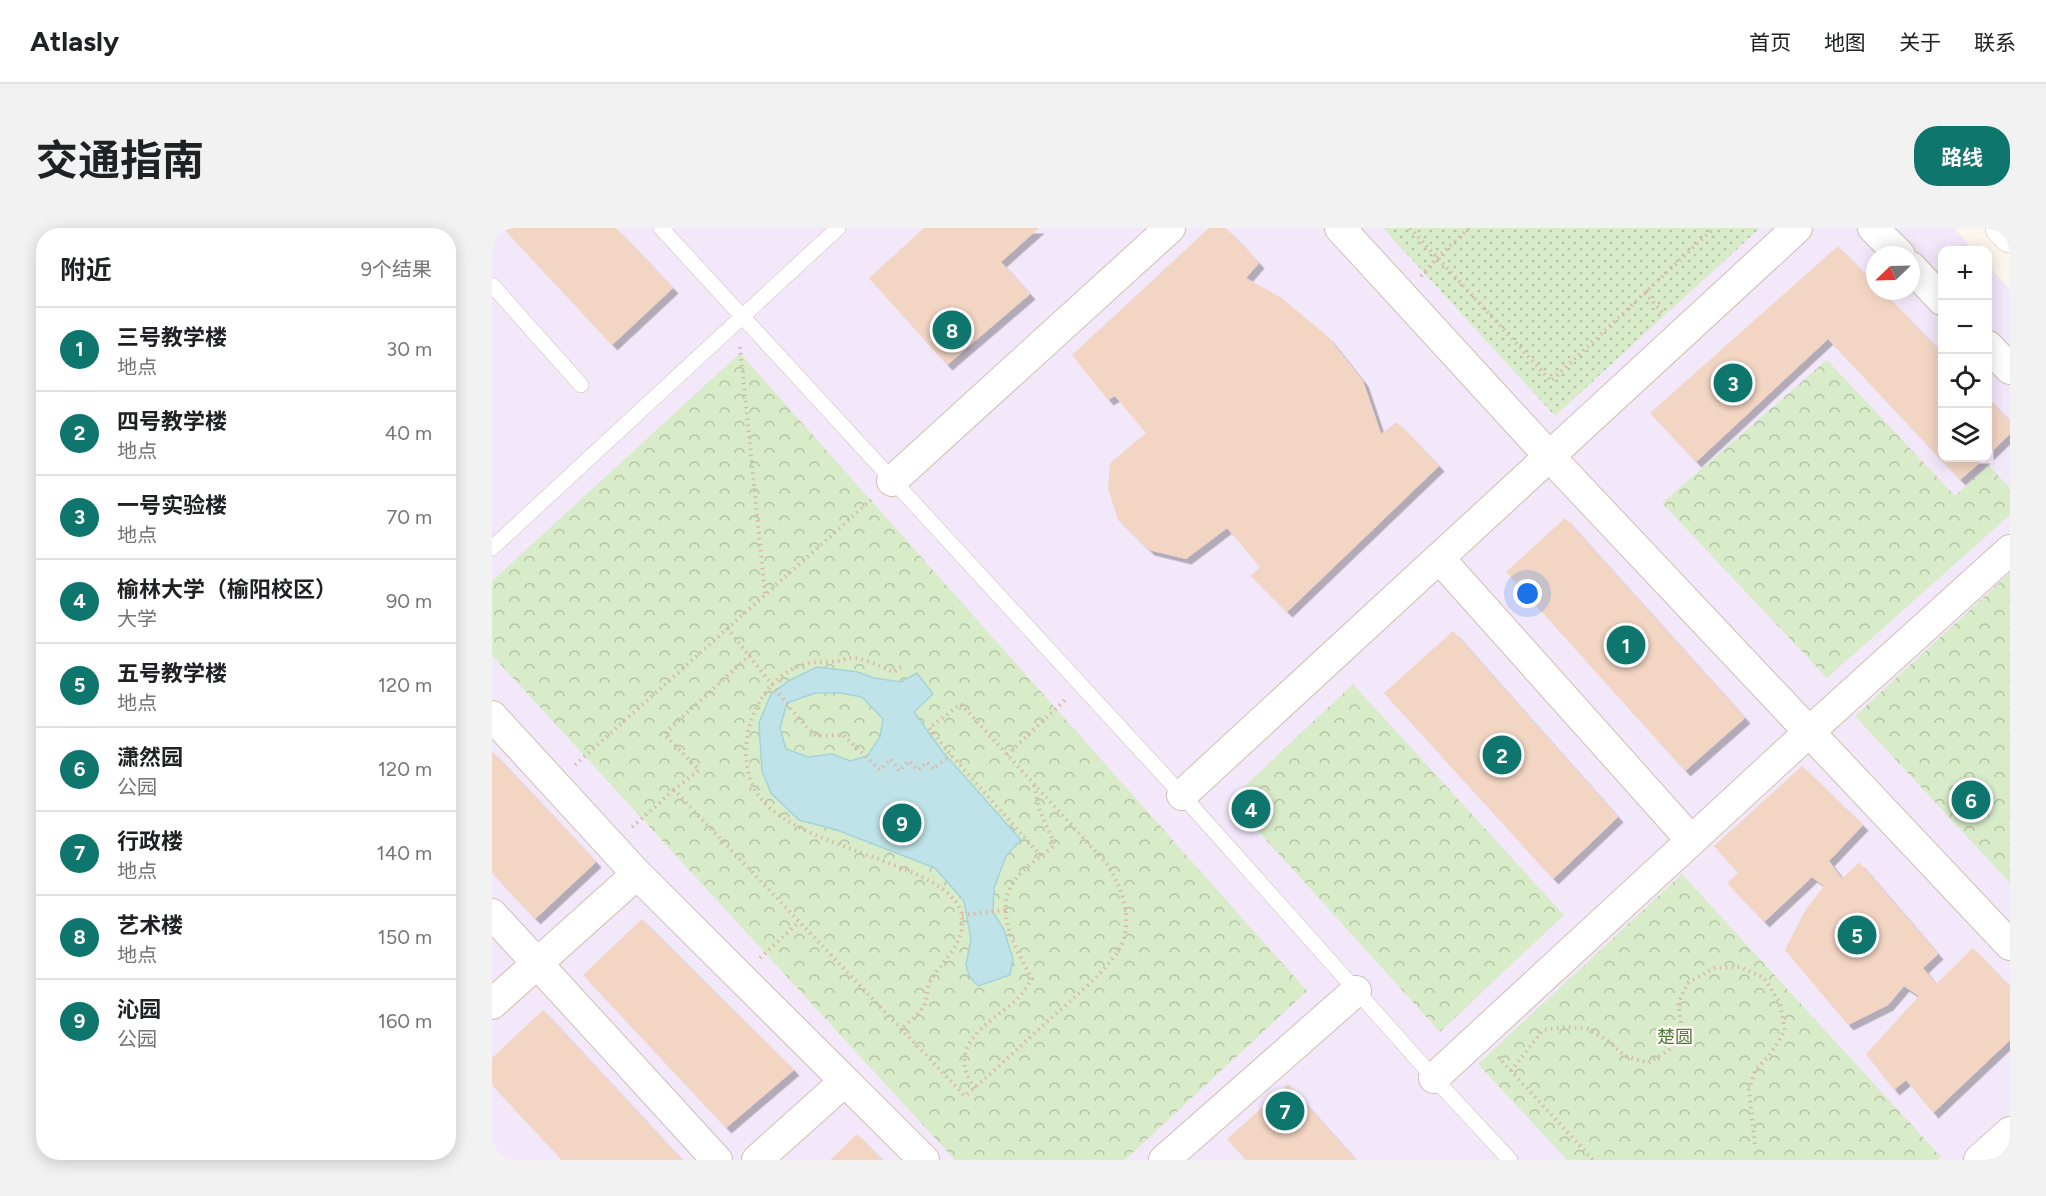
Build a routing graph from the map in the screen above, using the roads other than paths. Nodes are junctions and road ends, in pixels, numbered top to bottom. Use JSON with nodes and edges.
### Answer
{"nodes":[{"id":1,"x":661,"y":228,"type":"edge"},
{"id":2,"x":838,"y":228,"type":"edge"},
{"id":3,"x":1170,"y":228,"type":"edge"},
{"id":4,"x":1340,"y":228,"type":"edge"},
{"id":5,"x":1797,"y":228,"type":"edge"},
{"id":6,"x":1874,"y":228,"type":"edge"},
{"id":7,"x":2002,"y":228,"type":"edge"},
{"id":8,"x":2010,"y":236,"type":"edge"},
{"id":9,"x":1891,"y":246,"type":"edge"},
{"id":10,"x":1920,"y":277,"type":"edge"},
{"id":11,"x":492,"y":285,"type":"edge"},
{"id":12,"x":1938,"y":296,"type":"edge"},
{"id":13,"x":741,"y":317,"type":"junction"},
{"id":14,"x":1992,"y":350,"type":"edge"},
{"id":15,"x":2010,"y":369,"type":"edge"},
{"id":16,"x":581,"y":385,"type":"dead end"},
{"id":17,"x":1550,"y":456,"type":"junction"},
{"id":18,"x":892,"y":481,"type":"junction"},
{"id":19,"x":492,"y":548,"type":"edge"},
{"id":20,"x":2010,"y":550,"type":"edge"},
{"id":21,"x":1439,"y":558,"type":"junction"},
{"id":22,"x":492,"y":716,"type":"edge"},
{"id":23,"x":1809,"y":732,"type":"junction"},
{"id":24,"x":1182,"y":795,"type":"junction"},
{"id":25,"x":1691,"y":840,"type":"junction"},
{"id":26,"x":637,"y":874,"type":"junction"},
{"id":27,"x":492,"y":914,"type":"edge"},
{"id":28,"x":2010,"y":945,"type":"edge"},
{"id":29,"x":537,"y":964,"type":"junction"},
{"id":30,"x":1356,"y":991,"type":"junction"},
{"id":31,"x":492,"y":1004,"type":"edge"},
{"id":32,"x":1434,"y":1078,"type":"junction"},
{"id":33,"x":845,"y":1081,"type":"junction"},
{"id":34,"x":2010,"y":1132,"type":"edge"},
{"id":35,"x":717,"y":1160,"type":"edge"},
{"id":36,"x":757,"y":1160,"type":"edge"},
{"id":37,"x":924,"y":1160,"type":"edge"},
{"id":38,"x":1164,"y":1160,"type":"edge"},
{"id":39,"x":1510,"y":1160,"type":"edge"},
{"id":40,"x":1979,"y":1160,"type":"edge"}],
"edges":[{"from":1,"to":13,"type":"lane"},
{"from":2,"to":13,"type":"lane"},
{"from":3,"to":18,"type":"street"},
{"from":4,"to":17,"type":"street"},
{"from":5,"to":17,"type":"street"},
{"from":6,"to":9,"type":"street"},
{"from":7,"to":8,"type":"street"},
{"from":10,"to":12,"type":"street"},
{"from":11,"to":16,"type":"lane"},
{"from":13,"to":18,"type":"lane"},
{"from":13,"to":19,"type":"lane"},
{"from":14,"to":15,"type":"street"},
{"from":17,"to":21,"type":"street"},
{"from":17,"to":23,"type":"street"},
{"from":18,"to":24,"type":"lane"},
{"from":20,"to":23,"type":"street"},
{"from":21,"to":24,"type":"street"},
{"from":21,"to":25,"type":"street"},
{"from":22,"to":26,"type":"street"},
{"from":23,"to":25,"type":"street"},
{"from":23,"to":28,"type":"street"},
{"from":24,"to":30,"type":"lane"},
{"from":25,"to":32,"type":"street"},
{"from":26,"to":29,"type":"street"},
{"from":26,"to":33,"type":"street"},
{"from":27,"to":29,"type":"street"},
{"from":29,"to":31,"type":"street"},
{"from":29,"to":35,"type":"street"},
{"from":30,"to":32,"type":"lane"},
{"from":30,"to":38,"type":"street"},
{"from":32,"to":39,"type":"lane"},
{"from":33,"to":36,"type":"street"},
{"from":33,"to":37,"type":"street"},
{"from":34,"to":40,"type":"street"}]}
